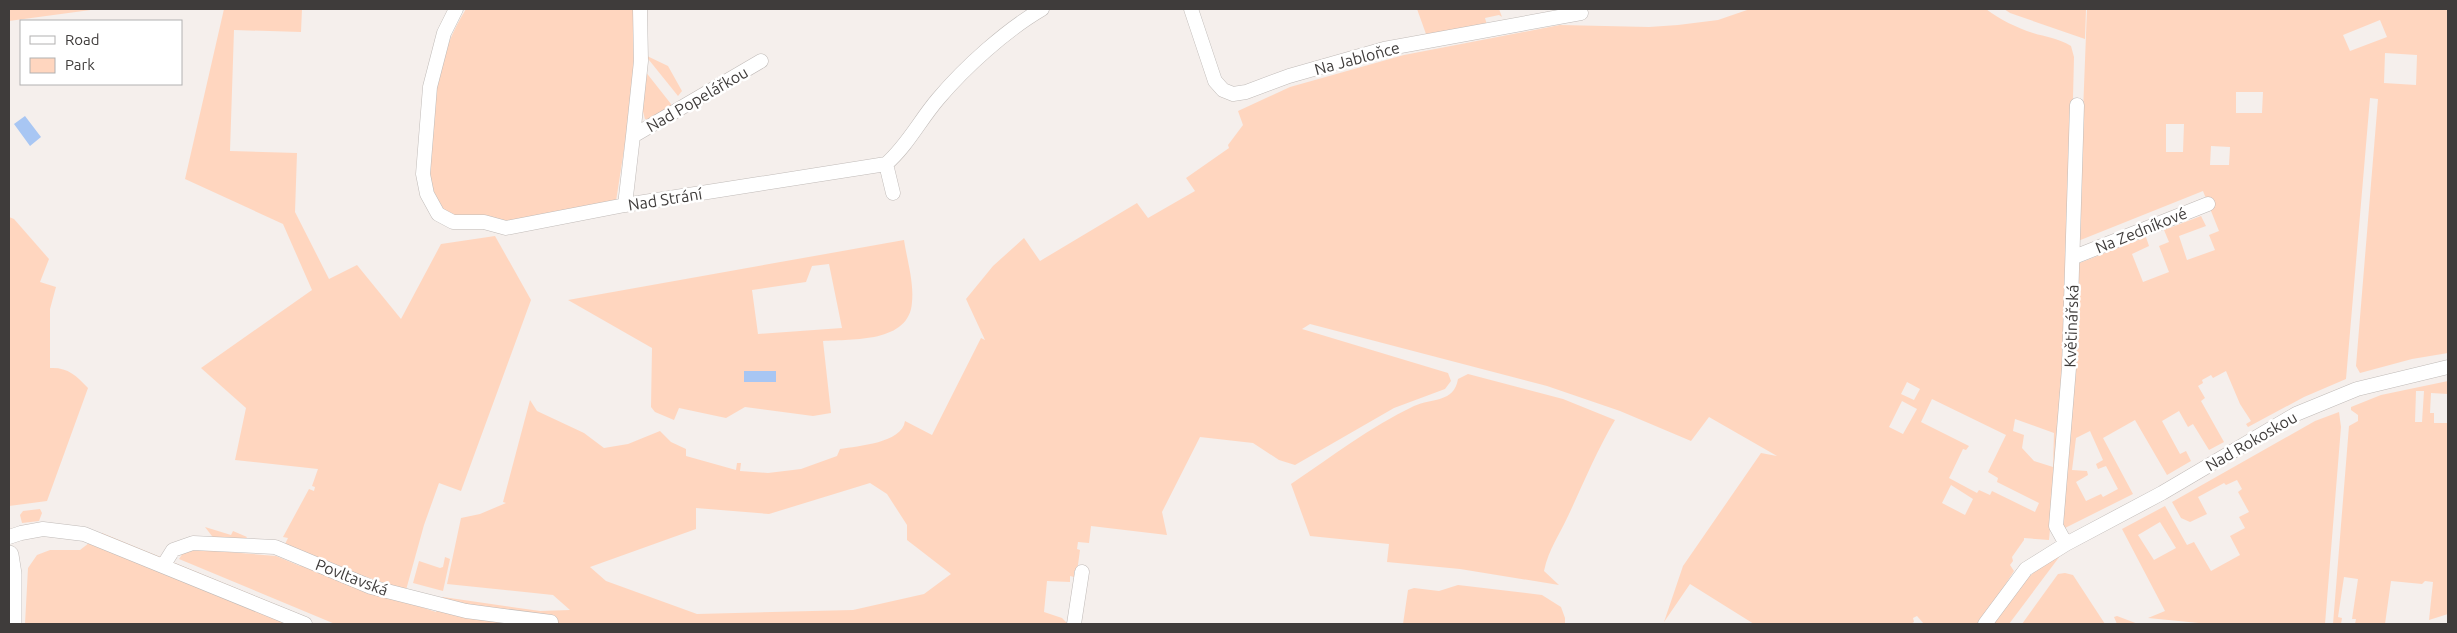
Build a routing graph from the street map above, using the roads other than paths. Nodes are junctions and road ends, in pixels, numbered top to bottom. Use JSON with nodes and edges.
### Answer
{"nodes":[{"id":1,"x":456,"y":9,"type":"edge"},
{"id":2,"x":640,"y":9,"type":"edge"},
{"id":3,"x":1042,"y":9,"type":"edge"},
{"id":4,"x":1191,"y":9,"type":"edge"},
{"id":5,"x":1581,"y":13,"type":"dead end"},
{"id":6,"x":761,"y":61,"type":"dead end"},
{"id":7,"x":2077,"y":105,"type":"dead end"},
{"id":8,"x":633,"y":136,"type":"junction"},
{"id":9,"x":886,"y":164,"type":"junction"},
{"id":10,"x":893,"y":193,"type":"dead end"},
{"id":11,"x":2208,"y":204,"type":"dead end"},
{"id":12,"x":624,"y":205,"type":"junction"},
{"id":13,"x":2074,"y":257,"type":"junction"},
{"id":14,"x":2448,"y":367,"type":"edge"},
{"id":15,"x":9,"y":537,"type":"edge"},
{"id":16,"x":2066,"y":544,"type":"junction"},
{"id":17,"x":9,"y":555,"type":"edge"},
{"id":18,"x":162,"y":566,"type":"junction"},
{"id":19,"x":1082,"y":572,"type":"dead end"},
{"id":20,"x":551,"y":622,"type":"dead end"},
{"id":21,"x":12,"y":624,"type":"edge"},
{"id":22,"x":305,"y":624,"type":"edge"},
{"id":23,"x":1074,"y":624,"type":"edge"},
{"id":24,"x":1985,"y":624,"type":"edge"}],
"edges":[{"from":1,"to":12,"type":"street","name":"Nad Strání"},
{"from":2,"to":8,"type":"street","name":"Nad Popelářkou"},
{"from":3,"to":9,"type":"street"},
{"from":4,"to":5,"type":"street","name":"Na Jabloňce"},
{"from":6,"to":8,"type":"street","name":"Nad Popelářkou"},
{"from":7,"to":13,"type":"street","name":"Květinářská"},
{"from":8,"to":12,"type":"street","name":"Nad Popelářkou"},
{"from":9,"to":10,"type":"street"},
{"from":9,"to":12,"type":"street","name":"Nad Strání"},
{"from":11,"to":13,"type":"street","name":"Na Zedníkové"},
{"from":13,"to":16,"type":"street","name":"Květinářská"},
{"from":14,"to":16,"type":"street","name":"Nad Rokoskou"},
{"from":15,"to":18,"type":"street"},
{"from":16,"to":24,"type":"street","name":"Nad Rokoskou"},
{"from":17,"to":21,"type":"street"},
{"from":18,"to":20,"type":"street","name":"Povltavská"},
{"from":18,"to":22,"type":"street"},
{"from":19,"to":23,"type":"street"}]}
